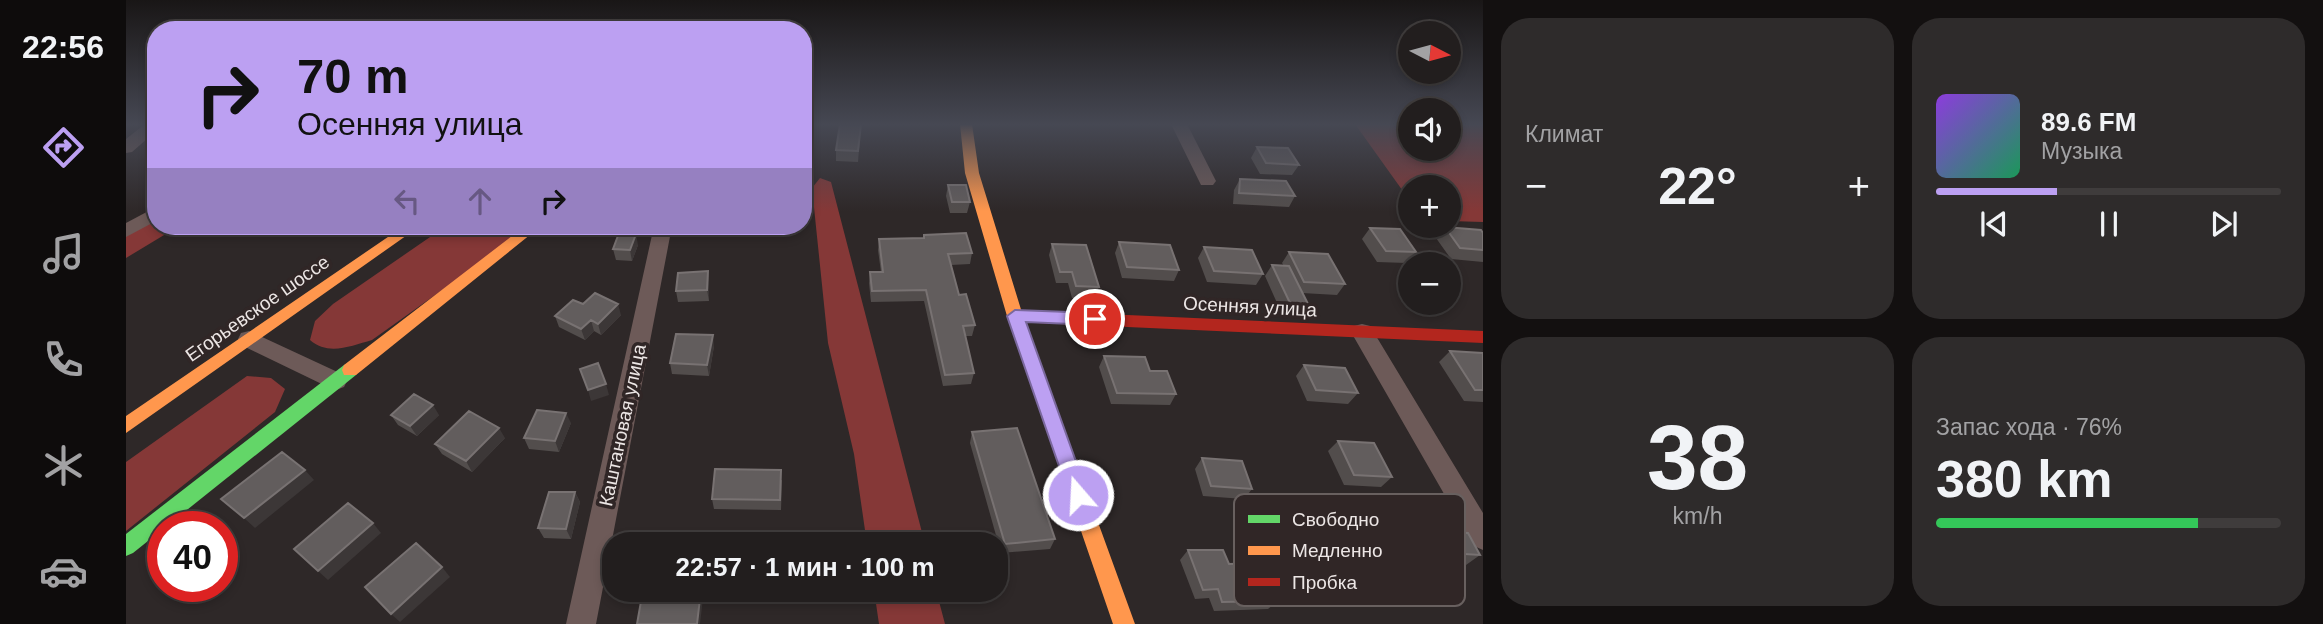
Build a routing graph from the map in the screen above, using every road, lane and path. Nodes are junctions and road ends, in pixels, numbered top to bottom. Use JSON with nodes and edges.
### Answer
{"nodes":[{"id":1,"x":970,"y":153,"type":"edge"},
{"id":2,"x":1193,"y":153,"type":"edge"},
{"id":3,"x":1207,"y":181,"type":"dead end"},
{"id":4,"x":147,"y":218,"type":"edge"},
{"id":5,"x":126,"y":231,"type":"edge"},
{"id":6,"x":400,"y":235,"type":"edge"},
{"id":7,"x":523,"y":235,"type":"edge"},
{"id":8,"x":661,"y":235,"type":"edge"},
{"id":9,"x":1015,"y":316,"type":"junction"},
{"id":10,"x":1362,"y":332,"type":"junction"},
{"id":11,"x":1483,"y":337,"type":"edge"},
{"id":12,"x":249,"y":339,"type":"junction"},
{"id":13,"x":336,"y":381,"type":"junction"},
{"id":14,"x":126,"y":426,"type":"edge"},
{"id":15,"x":1458,"y":494,"type":"edge"},
{"id":16,"x":1465,"y":507,"type":"edge"},
{"id":17,"x":1483,"y":537,"type":"edge"},
{"id":18,"x":126,"y":546,"type":"edge"},
{"id":19,"x":581,"y":624,"type":"edge"},
{"id":20,"x":1124,"y":624,"type":"edge"}],
"edges":[{"from":1,"to":9,"type":"street"},
{"from":2,"to":3,"type":"street"},
{"from":4,"to":5,"type":"street"},
{"from":6,"to":12,"type":"street","name":"Егорьевское шоссе"},
{"from":7,"to":13,"type":"street"},
{"from":8,"to":19,"type":"street","name":"Каштановая улица"},
{"from":9,"to":10,"type":"street","name":"Осенняя улица"},
{"from":9,"to":20,"type":"street"},
{"from":10,"to":11,"type":"street","name":"Осенняя улица"},
{"from":10,"to":15,"type":"street"},
{"from":12,"to":13,"type":"street"},
{"from":12,"to":14,"type":"street","name":"Егорьевское шоссе"},
{"from":13,"to":18,"type":"street"},
{"from":16,"to":17,"type":"street"}]}
